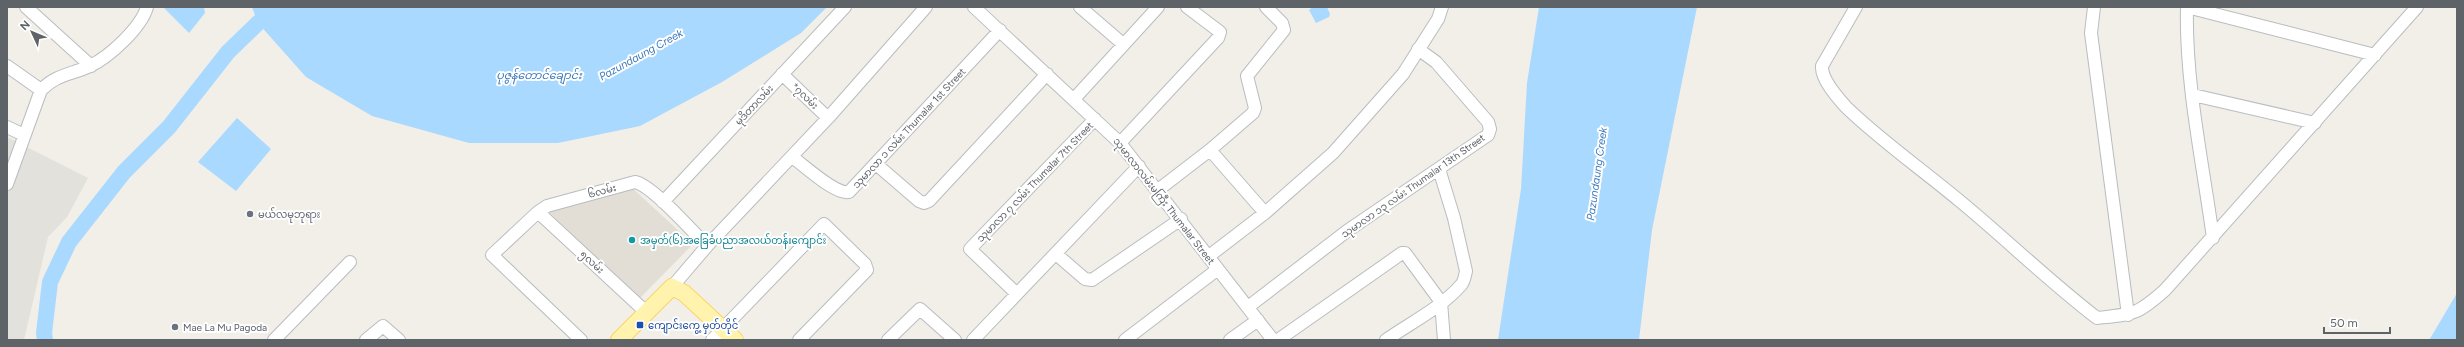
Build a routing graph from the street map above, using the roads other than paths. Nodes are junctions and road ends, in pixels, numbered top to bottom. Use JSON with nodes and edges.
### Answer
{"nodes":[{"id":1,"x":26,"y":7,"type":"edge"},
{"id":2,"x":146,"y":7,"type":"edge"},
{"id":3,"x":845,"y":7,"type":"edge"},
{"id":4,"x":926,"y":7,"type":"edge"},
{"id":5,"x":974,"y":7,"type":"edge"},
{"id":6,"x":1080,"y":7,"type":"edge"},
{"id":7,"x":1158,"y":7,"type":"edge"},
{"id":8,"x":1187,"y":7,"type":"edge"},
{"id":9,"x":1266,"y":7,"type":"edge"},
{"id":10,"x":1442,"y":7,"type":"edge"},
{"id":11,"x":1856,"y":7,"type":"edge"},
{"id":12,"x":2094,"y":7,"type":"edge"},
{"id":13,"x":2187,"y":7,"type":"edge"},
{"id":14,"x":2417,"y":7,"type":"edge"},
{"id":15,"x":1000,"y":30,"type":"junction"},
{"id":16,"x":1123,"y":44,"type":"junction"},
{"id":17,"x":1418,"y":49,"type":"junction"},
{"id":18,"x":2375,"y":54,"type":"junction"},
{"id":19,"x":7,"y":66,"type":"edge"},
{"id":20,"x":91,"y":66,"type":"junction"},
{"id":21,"x":782,"y":74,"type":"junction"},
{"id":22,"x":1047,"y":74,"type":"junction"},
{"id":23,"x":41,"y":90,"type":"junction"},
{"id":24,"x":2193,"y":95,"type":"junction"},
{"id":25,"x":1074,"y":99,"type":"junction"},
{"id":26,"x":828,"y":118,"type":"junction"},
{"id":27,"x":1095,"y":119,"type":"junction"},
{"id":28,"x":2315,"y":123,"type":"junction"},
{"id":29,"x":7,"y":127,"type":"edge"},
{"id":30,"x":24,"y":135,"type":"junction"},
{"id":31,"x":1120,"y":143,"type":"junction"},
{"id":32,"x":1210,"y":150,"type":"junction"},
{"id":33,"x":792,"y":157,"type":"junction"},
{"id":34,"x":876,"y":164,"type":"junction"},
{"id":35,"x":1139,"y":166,"type":"junction"},
{"id":36,"x":1439,"y":169,"type":"junction"},
{"id":37,"x":7,"y":184,"type":"edge"},
{"id":38,"x":1158,"y":190,"type":"junction"},
{"id":39,"x":663,"y":202,"type":"junction"},
{"id":40,"x":538,"y":212,"type":"junction"},
{"id":41,"x":1265,"y":213,"type":"junction"},
{"id":42,"x":1181,"y":219,"type":"junction"},
{"id":43,"x":2213,"y":238,"type":"junction"},
{"id":44,"x":707,"y":246,"type":"junction"},
{"id":45,"x":1056,"y":254,"type":"junction"},
{"id":46,"x":1209,"y":256,"type":"junction"},
{"id":47,"x":350,"y":262,"type":"dead end"},
{"id":48,"x":1218,"y":268,"type":"junction"},
{"id":49,"x":678,"y":290,"type":"junction"},
{"id":50,"x":1017,"y":294,"type":"junction"},
{"id":51,"x":1441,"y":302,"type":"junction"},
{"id":52,"x":1248,"y":307,"type":"junction"},
{"id":53,"x":646,"y":312,"type":"junction"},
{"id":54,"x":2128,"y":315,"type":"junction"},
{"id":55,"x":1258,"y":320,"type":"junction"},
{"id":56,"x":717,"y":334,"type":"edge"},
{"id":57,"x":274,"y":340,"type":"edge"},
{"id":58,"x":366,"y":340,"type":"edge"},
{"id":59,"x":399,"y":340,"type":"edge"},
{"id":60,"x":581,"y":340,"type":"edge"},
{"id":61,"x":619,"y":340,"type":"edge"},
{"id":62,"x":735,"y":340,"type":"edge"},
{"id":63,"x":799,"y":340,"type":"edge"},
{"id":64,"x":888,"y":340,"type":"edge"},
{"id":65,"x":955,"y":340,"type":"edge"},
{"id":66,"x":973,"y":340,"type":"edge"},
{"id":67,"x":1125,"y":340,"type":"edge"},
{"id":68,"x":1230,"y":340,"type":"edge"},
{"id":69,"x":1273,"y":340,"type":"edge"},
{"id":70,"x":1278,"y":340,"type":"edge"},
{"id":71,"x":1386,"y":340,"type":"edge"},
{"id":72,"x":1444,"y":340,"type":"edge"}],
"edges":[{"from":1,"to":20,"type":"street"},
{"from":2,"to":20,"type":"street"},
{"from":3,"to":21,"type":"street","name":"မုဒိတာလမ်း"},
{"from":4,"to":26,"type":"street"},
{"from":5,"to":15,"type":"street","name":"သုမာလာလမ်းမကြီး Thumalar Street"},
{"from":6,"to":16,"type":"street"},
{"from":7,"to":16,"type":"street"},
{"from":8,"to":31,"type":"street"},
{"from":9,"to":32,"type":"street"},
{"from":10,"to":17,"type":"street"},
{"from":11,"to":54,"type":"street"},
{"from":12,"to":54,"type":"street"},
{"from":13,"to":18,"type":"street"},
{"from":13,"to":24,"type":"street"},
{"from":14,"to":18,"type":"street"},
{"from":15,"to":22,"type":"street","name":"သုမာလာလမ်းမကြီး Thumalar Street"},
{"from":15,"to":34,"type":"street","name":"သုမာလာ ၁ လမ်း Thumalar 1st Street"},
{"from":16,"to":25,"type":"street"},
{"from":17,"to":36,"type":"street","name":"သုမာလာ ၁၃ လမ်း Thumalar 13th Street"},
{"from":17,"to":41,"type":"street"},
{"from":18,"to":28,"type":"street"},
{"from":19,"to":23,"type":"street"},
{"from":20,"to":23,"type":"street"},
{"from":21,"to":26,"type":"street","name":"*၇လမ်း"},
{"from":21,"to":39,"type":"street","name":"မုဒိတာလမ်း"},
{"from":22,"to":25,"type":"street","name":"သုမာလာလမ်းမကြီး Thumalar Street"},
{"from":22,"to":34,"type":"street"},
{"from":23,"to":30,"type":"street"},
{"from":24,"to":28,"type":"street"},
{"from":24,"to":43,"type":"street"},
{"from":25,"to":27,"type":"street","name":"သုမာလာလမ်းမကြီး Thumalar Street"},
{"from":26,"to":33,"type":"street"},
{"from":27,"to":31,"type":"street","name":"သုမာလာလမ်းမကြီး Thumalar Street"},
{"from":27,"to":50,"type":"street","name":"သုမာလာ ၇ လမ်း Thumalar 7th Street"},
{"from":28,"to":43,"type":"street"},
{"from":29,"to":30,"type":"street"},
{"from":30,"to":37,"type":"street"},
{"from":31,"to":35,"type":"street","name":"သုမာလာလမ်းမကြီး Thumalar Street"},
{"from":32,"to":38,"type":"street"},
{"from":32,"to":41,"type":"street"},
{"from":33,"to":34,"type":"street","name":"သုမာလာ ၁ လမ်း Thumalar 1st Street"},
{"from":33,"to":44,"type":"street"},
{"from":35,"to":38,"type":"street","name":"သုမာလာလမ်းမကြီး Thumalar Street"},
{"from":35,"to":45,"type":"street"},
{"from":36,"to":51,"type":"street"},
{"from":36,"to":52,"type":"street","name":"သုမာလာ ၁၃ လမ်း Thumalar 13th Street"},
{"from":38,"to":42,"type":"street","name":"သုမာလာလမ်းမကြီး Thumalar Street"},
{"from":39,"to":40,"type":"street","name":"၆လမ်း"},
{"from":39,"to":44,"type":"street","name":"၆လမ်း"},
{"from":40,"to":53,"type":"street","name":"၅လမ်း"},
{"from":40,"to":60,"type":"street","name":"၆လမ်း"},
{"from":41,"to":46,"type":"street"},
{"from":42,"to":45,"type":"street"},
{"from":42,"to":46,"type":"street","name":"သုမာလာလမ်းမကြီး Thumalar Street"},
{"from":43,"to":54,"type":"street"},
{"from":44,"to":49,"type":"street"},
{"from":45,"to":50,"type":"street"},
{"from":46,"to":48,"type":"street","name":"သုမာလာလမ်းမကြီး Thumalar Street"},
{"from":47,"to":57,"type":"street"},
{"from":48,"to":52,"type":"street","name":"သုမာလာလမ်းမကြီး Thumalar Street"},
{"from":48,"to":67,"type":"street"},
{"from":49,"to":53,"type":"main road"},
{"from":49,"to":56,"type":"main road"},
{"from":50,"to":66,"type":"street"},
{"from":51,"to":70,"type":"street"},
{"from":51,"to":71,"type":"street"},
{"from":51,"to":72,"type":"street"},
{"from":52,"to":55,"type":"street","name":"သုမာလာလမ်းမကြီး Thumalar Street"},
{"from":53,"to":61,"type":"main road"},
{"from":55,"to":68,"type":"street"},
{"from":55,"to":69,"type":"street","name":"သုမာလာလမ်းမကြီး Thumalar Street"},
{"from":56,"to":62,"type":"main road"},
{"from":56,"to":63,"type":"street"},
{"from":58,"to":59,"type":"street"},
{"from":64,"to":65,"type":"street"}]}
